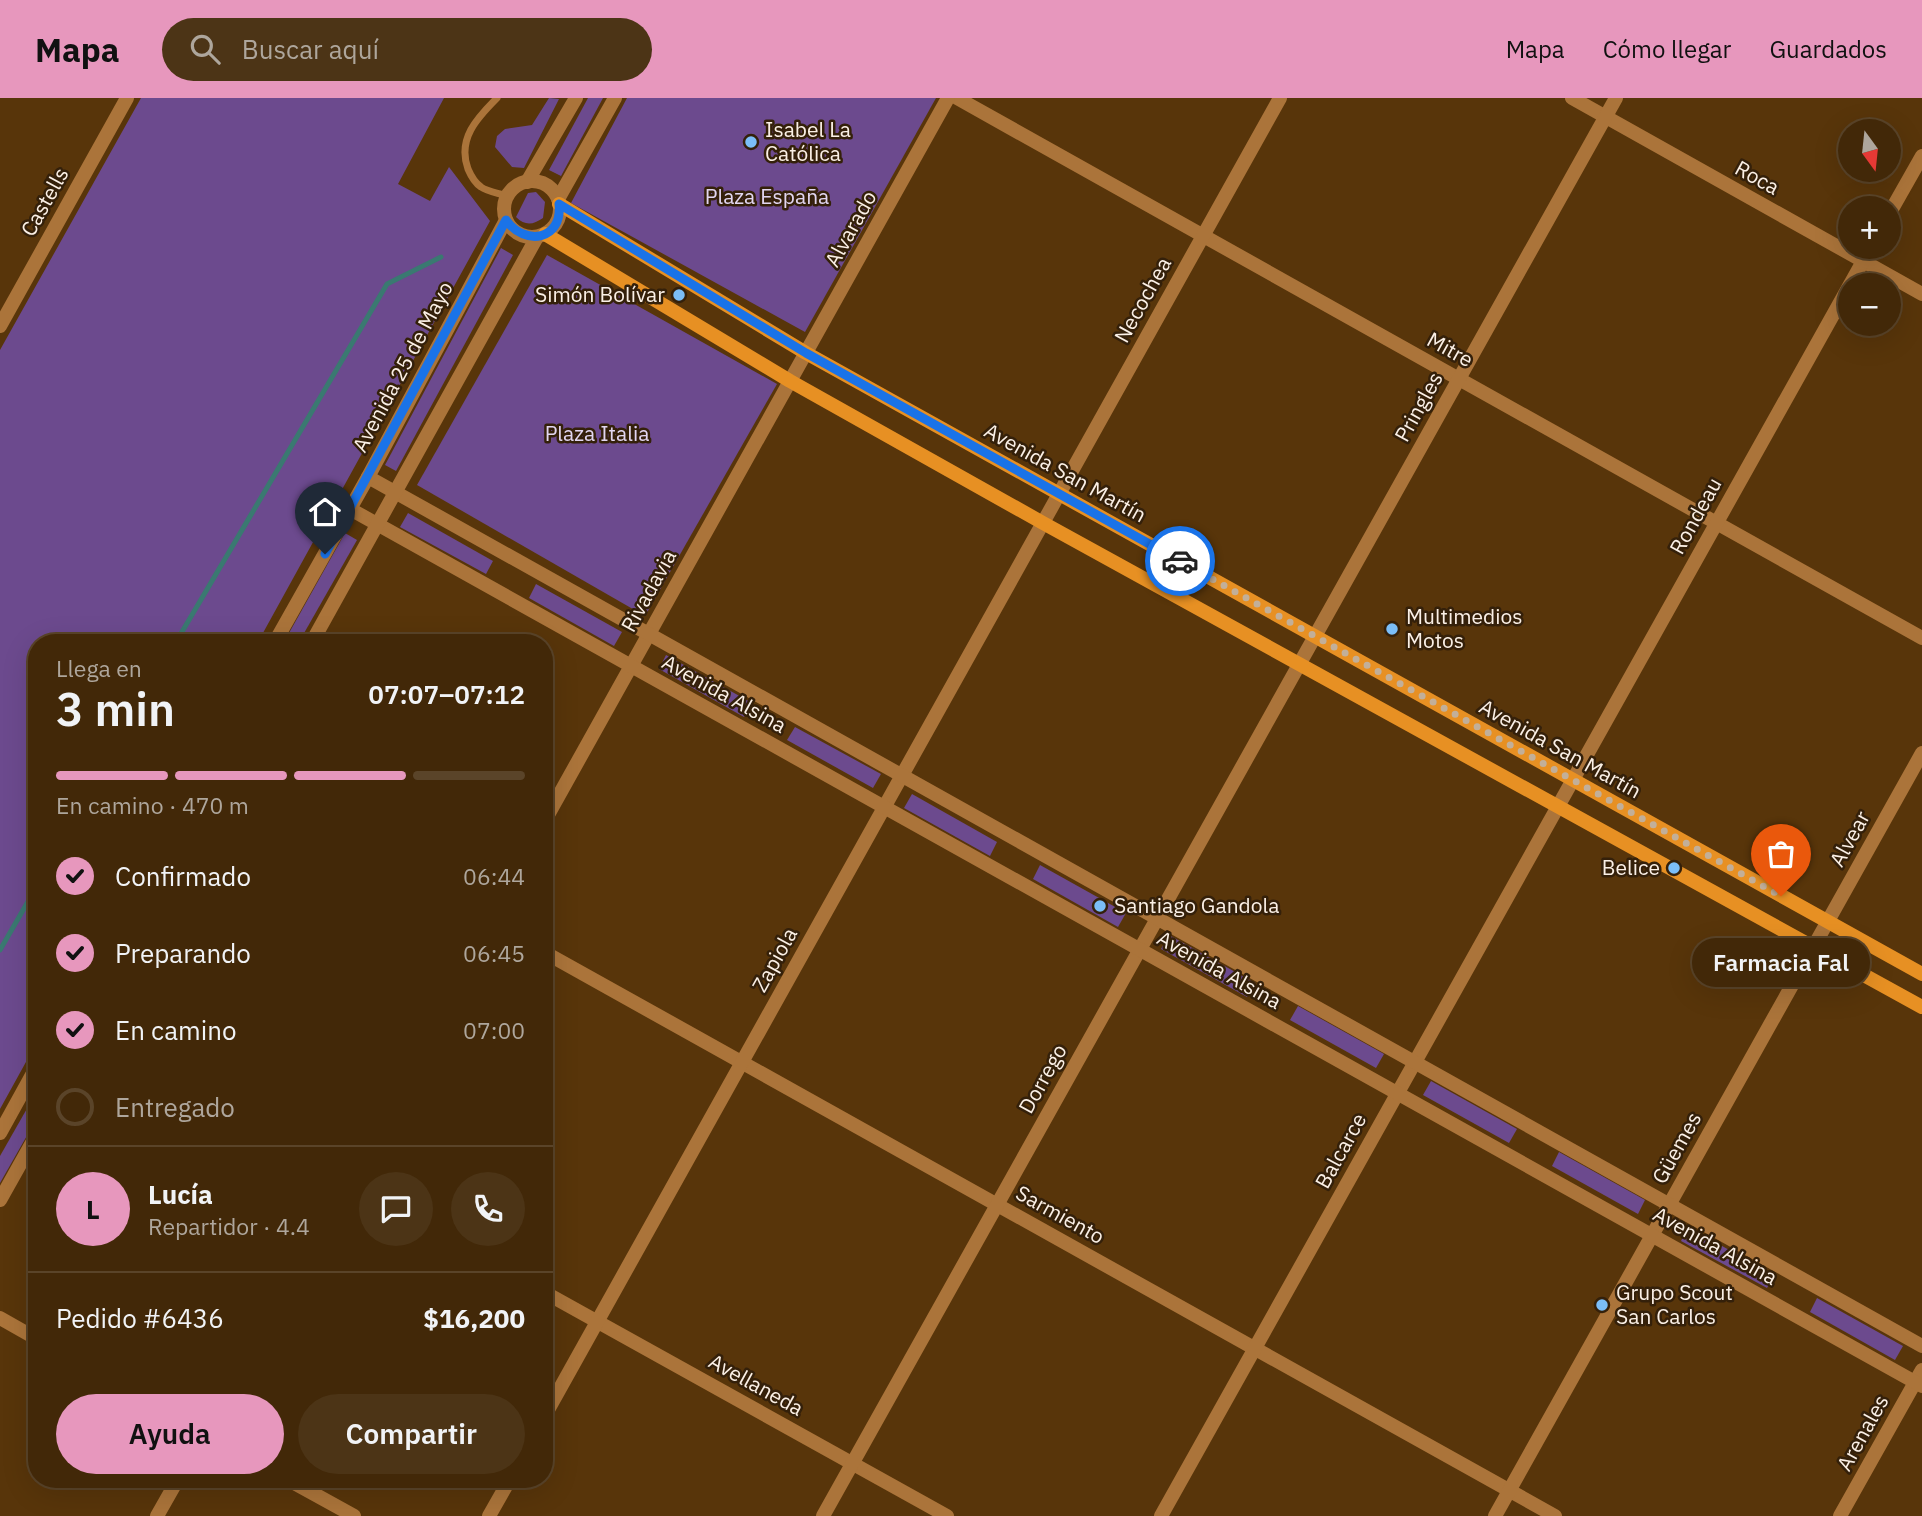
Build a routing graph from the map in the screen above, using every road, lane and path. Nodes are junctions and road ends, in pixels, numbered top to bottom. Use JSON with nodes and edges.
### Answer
{"nodes":[{"id":1,"x":127,"y":98,"type":"edge"},
{"id":2,"x":498,"y":98,"type":"edge"},
{"id":3,"x":576,"y":98,"type":"edge"},
{"id":4,"x":615,"y":98,"type":"edge"},
{"id":5,"x":948,"y":98,"type":"edge"},
{"id":6,"x":957,"y":98,"type":"edge"},
{"id":7,"x":1280,"y":98,"type":"edge"},
{"id":8,"x":1572,"y":98,"type":"edge"},
{"id":9,"x":1616,"y":98,"type":"edge"},
{"id":10,"x":1605,"y":117,"type":"junction"},
{"id":11,"x":1922,"y":156,"type":"edge"},
{"id":12,"x":527,"y":182,"type":"junction"},
{"id":13,"x":507,"y":196,"type":"junction"},
{"id":14,"x":1899,"y":196,"type":"edge"},
{"id":15,"x":559,"y":201,"type":"junction"},
{"id":16,"x":506,"y":220,"type":"junction"},
{"id":17,"x":541,"y":235,"type":"junction"},
{"id":18,"x":1203,"y":236,"type":"junction"},
{"id":19,"x":1863,"y":261,"type":"junction"},
{"id":20,"x":1922,"y":294,"type":"edge"},
{"id":21,"x":0,"y":326,"type":"edge"},
{"id":22,"x":806,"y":353,"type":"junction"},
{"id":23,"x":1459,"y":379,"type":"junction"},
{"id":24,"x":790,"y":381,"type":"junction"},
{"id":25,"x":368,"y":477,"type":"junction"},
{"id":26,"x":394,"y":492,"type":"junction"},
{"id":27,"x":1059,"y":494,"type":"junction"},
{"id":28,"x":350,"y":509,"type":"junction"},
{"id":29,"x":1043,"y":523,"type":"junction"},
{"id":30,"x":1717,"y":523,"type":"junction"},
{"id":31,"x":377,"y":524,"type":"junction"},
{"id":32,"x":280,"y":634,"type":"edge"},
{"id":33,"x":316,"y":634,"type":"edge"},
{"id":34,"x":649,"y":634,"type":"junction"},
{"id":35,"x":1315,"y":636,"type":"junction"},
{"id":36,"x":1922,"y":638,"type":"edge"},
{"id":37,"x":1300,"y":663,"type":"junction"},
{"id":38,"x":631,"y":666,"type":"junction"},
{"id":39,"x":1922,"y":753,"type":"edge"},
{"id":40,"x":902,"y":776,"type":"junction"},
{"id":41,"x":1573,"y":780,"type":"junction"},
{"id":42,"x":553,"y":806,"type":"edge"},
{"id":43,"x":1558,"y":806,"type":"junction"},
{"id":44,"x":884,"y":807,"type":"junction"},
{"id":45,"x":1157,"y":918,"type":"junction"},
{"id":46,"x":1828,"y":922,"type":"junction"},
{"id":47,"x":1814,"y":946,"type":"junction"},
{"id":48,"x":1140,"y":950,"type":"junction"},
{"id":49,"x":553,"y":957,"type":"edge"},
{"id":50,"x":1922,"y":974,"type":"edge"},
{"id":51,"x":1922,"y":1007,"type":"edge"},
{"id":52,"x":742,"y":1062,"type":"junction"},
{"id":53,"x":1415,"y":1062,"type":"junction"},
{"id":54,"x":28,"y":1082,"type":"edge"},
{"id":55,"x":1397,"y":1093,"type":"junction"},
{"id":56,"x":0,"y":1133,"type":"edge"},
{"id":57,"x":28,"y":1150,"type":"edge"},
{"id":58,"x":0,"y":1200,"type":"edge"},
{"id":59,"x":997,"y":1204,"type":"junction"},
{"id":60,"x":1669,"y":1204,"type":"junction"},
{"id":61,"x":1652,"y":1235,"type":"junction"},
{"id":62,"x":553,"y":1297,"type":"edge"},
{"id":63,"x":0,"y":1318,"type":"edge"},
{"id":64,"x":598,"y":1321,"type":"junction"},
{"id":65,"x":28,"y":1334,"type":"edge"},
{"id":66,"x":1922,"y":1346,"type":"edge"},
{"id":67,"x":1255,"y":1348,"type":"junction"},
{"id":68,"x":1920,"y":1379,"type":"edge"},
{"id":69,"x":553,"y":1401,"type":"edge"},
{"id":70,"x":853,"y":1463,"type":"junction"},
{"id":71,"x":173,"y":1488,"type":"edge"},
{"id":72,"x":303,"y":1488,"type":"edge"},
{"id":73,"x":505,"y":1488,"type":"edge"},
{"id":74,"x":1509,"y":1490,"type":"junction"},
{"id":75,"x":157,"y":1516,"type":"edge"},
{"id":76,"x":354,"y":1516,"type":"edge"},
{"id":77,"x":489,"y":1516,"type":"edge"},
{"id":78,"x":823,"y":1516,"type":"edge"},
{"id":79,"x":947,"y":1516,"type":"edge"},
{"id":80,"x":1161,"y":1516,"type":"edge"},
{"id":81,"x":1494,"y":1516,"type":"edge"},
{"id":82,"x":1555,"y":1516,"type":"edge"},
{"id":83,"x":1840,"y":1516,"type":"edge"}],
"edges":[{"from":1,"to":21,"type":"street","name":"Castells"},
{"from":2,"to":13,"type":"lane"},
{"from":3,"to":12,"type":"street"},
{"from":4,"to":15,"type":"street"},
{"from":5,"to":22,"type":"street","name":"Alvarado"},
{"from":6,"to":18,"type":"street","name":"Mitre"},
{"from":7,"to":18,"type":"street","name":"Necochea"},
{"from":8,"to":10,"type":"street","name":"Roca"},
{"from":9,"to":10,"type":"street","name":"Pringles"},
{"from":10,"to":19,"type":"street","name":"Roca"},
{"from":10,"to":23,"type":"street","name":"Pringles"},
{"from":11,"to":14,"type":"street"},
{"from":12,"to":13,"type":"street"},
{"from":12,"to":15,"type":"street"},
{"from":13,"to":16,"type":"street"},
{"from":15,"to":17,"type":"street"},
{"from":15,"to":22,"type":"main road","name":"Avenida San Martín"},
{"from":16,"to":17,"type":"street"},
{"from":16,"to":25,"type":"street","name":"Avenida 25 de Mayo"},
{"from":17,"to":24,"type":"main road"},
{"from":17,"to":26,"type":"street"},
{"from":18,"to":23,"type":"street","name":"Mitre"},
{"from":18,"to":27,"type":"street","name":"Necochea"},
{"from":19,"to":20,"type":"street","name":"Roca"},
{"from":19,"to":30,"type":"street","name":"Rondeau"},
{"from":22,"to":24,"type":"street","name":"Alvarado"},
{"from":22,"to":27,"type":"main road","name":"Avenida San Martín"},
{"from":23,"to":30,"type":"street","name":"Mitre"},
{"from":23,"to":35,"type":"street","name":"Pringles"},
{"from":24,"to":29,"type":"main road"},
{"from":24,"to":34,"type":"street","name":"Rivadavia"},
{"from":25,"to":26,"type":"street","name":"Avenida Alsina"},
{"from":25,"to":28,"type":"street","name":"Avenida 25 de Mayo"},
{"from":26,"to":31,"type":"street"},
{"from":26,"to":34,"type":"street","name":"Avenida Alsina"},
{"from":27,"to":29,"type":"street","name":"Necochea"},
{"from":27,"to":35,"type":"main road","name":"Avenida San Martín"},
{"from":28,"to":31,"type":"street","name":"Avenida Alsina"},
{"from":28,"to":32,"type":"street","name":"Avenida 25 de Mayo"},
{"from":29,"to":37,"type":"main road"},
{"from":29,"to":40,"type":"street","name":"Zapiola"},
{"from":30,"to":36,"type":"street","name":"Mitre"},
{"from":30,"to":41,"type":"street","name":"Rondeau"},
{"from":31,"to":33,"type":"street"},
{"from":31,"to":38,"type":"street","name":"Avenida Alsina"},
{"from":34,"to":38,"type":"street","name":"Rivadavia"},
{"from":34,"to":40,"type":"street","name":"Avenida Alsina"},
{"from":35,"to":37,"type":"street","name":"Pringles"},
{"from":35,"to":41,"type":"main road","name":"Avenida San Martín"},
{"from":37,"to":43,"type":"main road"},
{"from":37,"to":45,"type":"street","name":"Dorrego"},
{"from":38,"to":42,"type":"street","name":"Rivadavia"},
{"from":38,"to":44,"type":"street","name":"Avenida Alsina"},
{"from":39,"to":46,"type":"street","name":"Alvear"},
{"from":40,"to":44,"type":"street","name":"Zapiola"},
{"from":40,"to":45,"type":"street","name":"Avenida Alsina"},
{"from":41,"to":43,"type":"street","name":"Rondeau"},
{"from":41,"to":46,"type":"main road","name":"Avenida San Martín"},
{"from":43,"to":47,"type":"main road"},
{"from":43,"to":53,"type":"street","name":"Balcarce"},
{"from":44,"to":48,"type":"street","name":"Avenida Alsina"},
{"from":44,"to":52,"type":"street","name":"Zapiola"},
{"from":45,"to":48,"type":"street","name":"Dorrego"},
{"from":45,"to":53,"type":"street","name":"Avenida Alsina"},
{"from":46,"to":47,"type":"street","name":"Alvear"},
{"from":46,"to":50,"type":"main road","name":"Avenida San Martín"},
{"from":47,"to":51,"type":"main road"},
{"from":47,"to":60,"type":"street","name":"Güemes"},
{"from":48,"to":55,"type":"street","name":"Avenida Alsina"},
{"from":48,"to":59,"type":"street","name":"Dorrego"},
{"from":49,"to":52,"type":"street","name":"Sarmiento"},
{"from":52,"to":59,"type":"street","name":"Sarmiento"},
{"from":52,"to":64,"type":"street","name":"Zapiola"},
{"from":53,"to":55,"type":"street","name":"Balcarce"},
{"from":53,"to":60,"type":"street","name":"Avenida Alsina"},
{"from":54,"to":56,"type":"street"},
{"from":55,"to":61,"type":"street","name":"Avenida Alsina"},
{"from":55,"to":67,"type":"street","name":"Balcarce"},
{"from":57,"to":58,"type":"street"},
{"from":59,"to":67,"type":"street","name":"Sarmiento"},
{"from":59,"to":70,"type":"street","name":"Dorrego"},
{"from":60,"to":61,"type":"street","name":"Güemes"},
{"from":60,"to":66,"type":"street","name":"Avenida Alsina"},
{"from":61,"to":68,"type":"street","name":"Avenida Alsina"},
{"from":61,"to":74,"type":"street","name":"Güemes"},
{"from":62,"to":64,"type":"street","name":"Avellaneda"},
{"from":63,"to":65,"type":"street"},
{"from":64,"to":69,"type":"street","name":"Zapiola"},
{"from":64,"to":70,"type":"street","name":"Avellaneda"},
{"from":67,"to":74,"type":"street","name":"Sarmiento"},
{"from":67,"to":80,"type":"street","name":"Balcarce"},
{"from":68,"to":83,"type":"street","name":"Arenales"},
{"from":70,"to":78,"type":"street","name":"Dorrego"},
{"from":70,"to":79,"type":"street","name":"Avellaneda"},
{"from":71,"to":75,"type":"street"},
{"from":72,"to":76,"type":"street"},
{"from":73,"to":77,"type":"street"},
{"from":74,"to":81,"type":"street","name":"Güemes"},
{"from":74,"to":82,"type":"street","name":"Sarmiento"}]}
